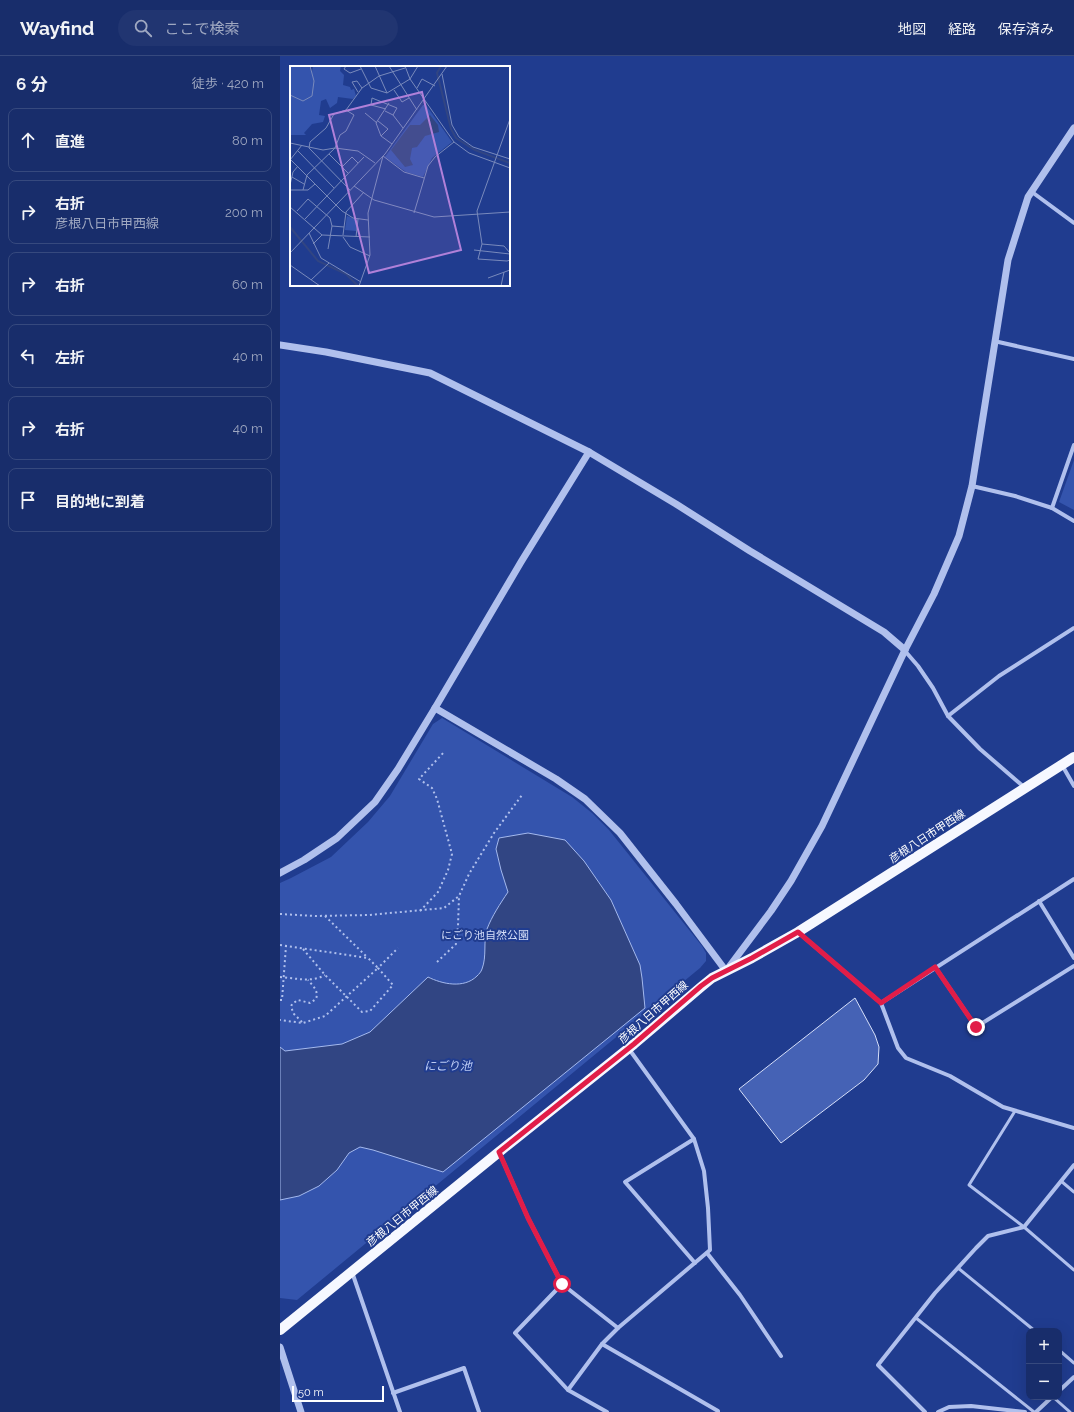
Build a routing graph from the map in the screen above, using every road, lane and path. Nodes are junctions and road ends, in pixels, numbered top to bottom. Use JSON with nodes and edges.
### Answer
{"nodes":[{"id":1,"x":1074,"y":128,"type":"edge"},
{"id":2,"x":1032,"y":192,"type":"junction"},
{"id":3,"x":1074,"y":223,"type":"edge"},
{"id":4,"x":994,"y":341,"type":"junction"},
{"id":5,"x":280,"y":345,"type":"edge"},
{"id":6,"x":1074,"y":359,"type":"edge"},
{"id":7,"x":1074,"y":445,"type":"edge"},
{"id":8,"x":590,"y":452,"type":"junction"},
{"id":9,"x":972,"y":486,"type":"junction"},
{"id":10,"x":1052,"y":508,"type":"junction"},
{"id":11,"x":1074,"y":521,"type":"edge"},
{"id":12,"x":1074,"y":628,"type":"edge"},
{"id":13,"x":905,"y":650,"type":"junction"},
{"id":14,"x":436,"y":708,"type":"junction"},
{"id":15,"x":948,"y":716,"type":"junction"},
{"id":16,"x":445,"y":751,"type":"dead end"},
{"id":17,"x":1074,"y":757,"type":"edge"},
{"id":18,"x":1062,"y":765,"type":"junction"},
{"id":19,"x":1074,"y":786,"type":"edge"},
{"id":20,"x":1025,"y":788,"type":"junction"},
{"id":21,"x":522,"y":795,"type":"dead end"},
{"id":22,"x":280,"y":872,"type":"edge"},
{"id":23,"x":1074,"y":879,"type":"edge"},
{"id":24,"x":458,"y":896,"type":"junction"},
{"id":25,"x":1039,"y":901,"type":"junction"},
{"id":26,"x":420,"y":911,"type":"junction"},
{"id":27,"x":280,"y":914,"type":"edge"},
{"id":28,"x":325,"y":916,"type":"junction"},
{"id":29,"x":798,"y":932,"type":"junction"},
{"id":30,"x":280,"y":945,"type":"edge"},
{"id":31,"x":286,"y":946,"type":"junction"},
{"id":32,"x":302,"y":948,"type":"junction"},
{"id":33,"x":398,"y":948,"type":"dead end"},
{"id":34,"x":368,"y":958,"type":"junction"},
{"id":35,"x":1074,"y":958,"type":"edge"},
{"id":36,"x":437,"y":962,"type":"dead end"},
{"id":37,"x":1074,"y":966,"type":"edge"},
{"id":38,"x":935,"y":967,"type":"junction"},
{"id":39,"x":378,"y":968,"type":"junction"},
{"id":40,"x":726,"y":971,"type":"junction"},
{"id":41,"x":325,"y":975,"type":"junction"},
{"id":42,"x":280,"y":977,"type":"edge"},
{"id":43,"x":284,"y":978,"type":"junction"},
{"id":44,"x":308,"y":980,"type":"junction"},
{"id":45,"x":347,"y":996,"type":"junction"},
{"id":46,"x":280,"y":1000,"type":"edge"},
{"id":47,"x":881,"y":1003,"type":"junction"},
{"id":48,"x":280,"y":1020,"type":"edge"},
{"id":49,"x":303,"y":1022,"type":"junction"},
{"id":50,"x":628,"y":1049,"type":"junction"},
{"id":51,"x":1015,"y":1111,"type":"junction"},
{"id":52,"x":1074,"y":1128,"type":"edge"},
{"id":53,"x":694,"y":1139,"type":"junction"},
{"id":54,"x":499,"y":1152,"type":"junction"},
{"id":55,"x":1074,"y":1165,"type":"edge"},
{"id":56,"x":1061,"y":1181,"type":"junction"},
{"id":57,"x":1074,"y":1192,"type":"edge"},
{"id":58,"x":1024,"y":1227,"type":"junction"},
{"id":59,"x":707,"y":1253,"type":"junction"},
{"id":60,"x":695,"y":1263,"type":"junction"},
{"id":61,"x":958,"y":1268,"type":"junction"},
{"id":62,"x":1074,"y":1270,"type":"edge"},
{"id":63,"x":352,"y":1272,"type":"junction"},
{"id":64,"x":562,"y":1284,"type":"junction"},
{"id":65,"x":916,"y":1318,"type":"junction"},
{"id":66,"x":618,"y":1328,"type":"junction"},
{"id":67,"x":1031,"y":1328,"type":"edge"},
{"id":68,"x":280,"y":1330,"type":"edge"},
{"id":69,"x":602,"y":1344,"type":"junction"},
{"id":70,"x":280,"y":1347,"type":"edge"},
{"id":71,"x":1062,"y":1353,"type":"edge"},
{"id":72,"x":780,"y":1356,"type":"dead end"},
{"id":73,"x":1074,"y":1363,"type":"edge"},
{"id":74,"x":1074,"y":1377,"type":"edge"},
{"id":75,"x":1062,"y":1388,"type":"edge"},
{"id":76,"x":568,"y":1390,"type":"junction"},
{"id":77,"x":393,"y":1393,"type":"junction"},
{"id":78,"x":1049,"y":1400,"type":"edge"},
{"id":79,"x":1056,"y":1400,"type":"edge"},
{"id":80,"x":301,"y":1412,"type":"edge"},
{"id":81,"x":400,"y":1412,"type":"edge"},
{"id":82,"x":479,"y":1412,"type":"edge"},
{"id":83,"x":608,"y":1412,"type":"edge"},
{"id":84,"x":718,"y":1412,"type":"edge"},
{"id":85,"x":925,"y":1412,"type":"edge"},
{"id":86,"x":938,"y":1412,"type":"edge"},
{"id":87,"x":1025,"y":1412,"type":"edge"},
{"id":88,"x":1035,"y":1412,"type":"edge"},
{"id":89,"x":1070,"y":1412,"type":"edge"}],
"edges":[{"from":1,"to":2,"type":"street"},
{"from":2,"to":3,"type":"street"},
{"from":2,"to":4,"type":"street"},
{"from":4,"to":6,"type":"street"},
{"from":4,"to":9,"type":"street"},
{"from":5,"to":8,"type":"street"},
{"from":7,"to":10,"type":"street"},
{"from":8,"to":13,"type":"street"},
{"from":8,"to":14,"type":"street"},
{"from":9,"to":10,"type":"street"},
{"from":9,"to":13,"type":"street"},
{"from":10,"to":11,"type":"street"},
{"from":12,"to":15,"type":"street"},
{"from":13,"to":15,"type":"street"},
{"from":13,"to":40,"type":"street"},
{"from":14,"to":22,"type":"street"},
{"from":14,"to":40,"type":"street"},
{"from":15,"to":20,"type":"street"},
{"from":16,"to":26,"type":"path"},
{"from":17,"to":18,"type":"main road","name":"彦根八日市甲西線"},
{"from":18,"to":19,"type":"street"},
{"from":18,"to":20,"type":"main road","name":"彦根八日市甲西線"},
{"from":20,"to":29,"type":"main road","name":"彦根八日市甲西線"},
{"from":21,"to":24,"type":"path"},
{"from":23,"to":25,"type":"street"},
{"from":24,"to":26,"type":"path"},
{"from":24,"to":36,"type":"path"},
{"from":25,"to":35,"type":"street"},
{"from":25,"to":38,"type":"street"},
{"from":26,"to":28,"type":"path"},
{"from":27,"to":28,"type":"path"},
{"from":28,"to":34,"type":"path"},
{"from":29,"to":40,"type":"main road","name":"彦根八日市甲西線"},
{"from":29,"to":47,"type":"street"},
{"from":30,"to":31,"type":"path"},
{"from":31,"to":32,"type":"path"},
{"from":31,"to":43,"type":"path"},
{"from":32,"to":34,"type":"path"},
{"from":32,"to":41,"type":"path"},
{"from":33,"to":39,"type":"path"},
{"from":34,"to":39,"type":"path"},
{"from":37,"to":38,"type":"street"},
{"from":38,"to":47,"type":"street"},
{"from":39,"to":45,"type":"path"},
{"from":39,"to":45,"type":"path"},
{"from":40,"to":50,"type":"main road","name":"彦根八日市甲西線"},
{"from":41,"to":44,"type":"path"},
{"from":41,"to":45,"type":"path"},
{"from":42,"to":43,"type":"path"},
{"from":43,"to":44,"type":"path"},
{"from":43,"to":46,"type":"path"},
{"from":44,"to":49,"type":"path"},
{"from":45,"to":49,"type":"path"},
{"from":47,"to":51,"type":"street"},
{"from":48,"to":49,"type":"path"},
{"from":50,"to":53,"type":"street"},
{"from":50,"to":54,"type":"main road","name":"彦根八日市甲西線"},
{"from":51,"to":52,"type":"street"},
{"from":51,"to":58,"type":"lane"},
{"from":53,"to":59,"type":"street"},
{"from":53,"to":60,"type":"street"},
{"from":54,"to":63,"type":"main road","name":"彦根八日市甲西線"},
{"from":54,"to":64,"type":"street"},
{"from":55,"to":56,"type":"street"},
{"from":56,"to":57,"type":"lane"},
{"from":56,"to":58,"type":"street"},
{"from":58,"to":61,"type":"street"},
{"from":58,"to":62,"type":"lane"},
{"from":59,"to":60,"type":"street"},
{"from":59,"to":72,"type":"street"},
{"from":60,"to":66,"type":"street"},
{"from":61,"to":65,"type":"street"},
{"from":61,"to":67,"type":"lane"},
{"from":63,"to":68,"type":"main road","name":"彦根八日市甲西線"},
{"from":63,"to":77,"type":"street"},
{"from":64,"to":66,"type":"street"},
{"from":64,"to":76,"type":"street"},
{"from":65,"to":85,"type":"street"},
{"from":65,"to":88,"type":"lane"},
{"from":66,"to":69,"type":"street"},
{"from":69,"to":76,"type":"street"},
{"from":69,"to":84,"type":"street"},
{"from":70,"to":80,"type":"street"},
{"from":71,"to":73,"type":"lane"},
{"from":74,"to":75,"type":"street"},
{"from":76,"to":83,"type":"street"},
{"from":77,"to":81,"type":"street"},
{"from":77,"to":82,"type":"street"},
{"from":78,"to":88,"type":"street"},
{"from":79,"to":89,"type":"lane"},
{"from":86,"to":87,"type":"street"}]}
